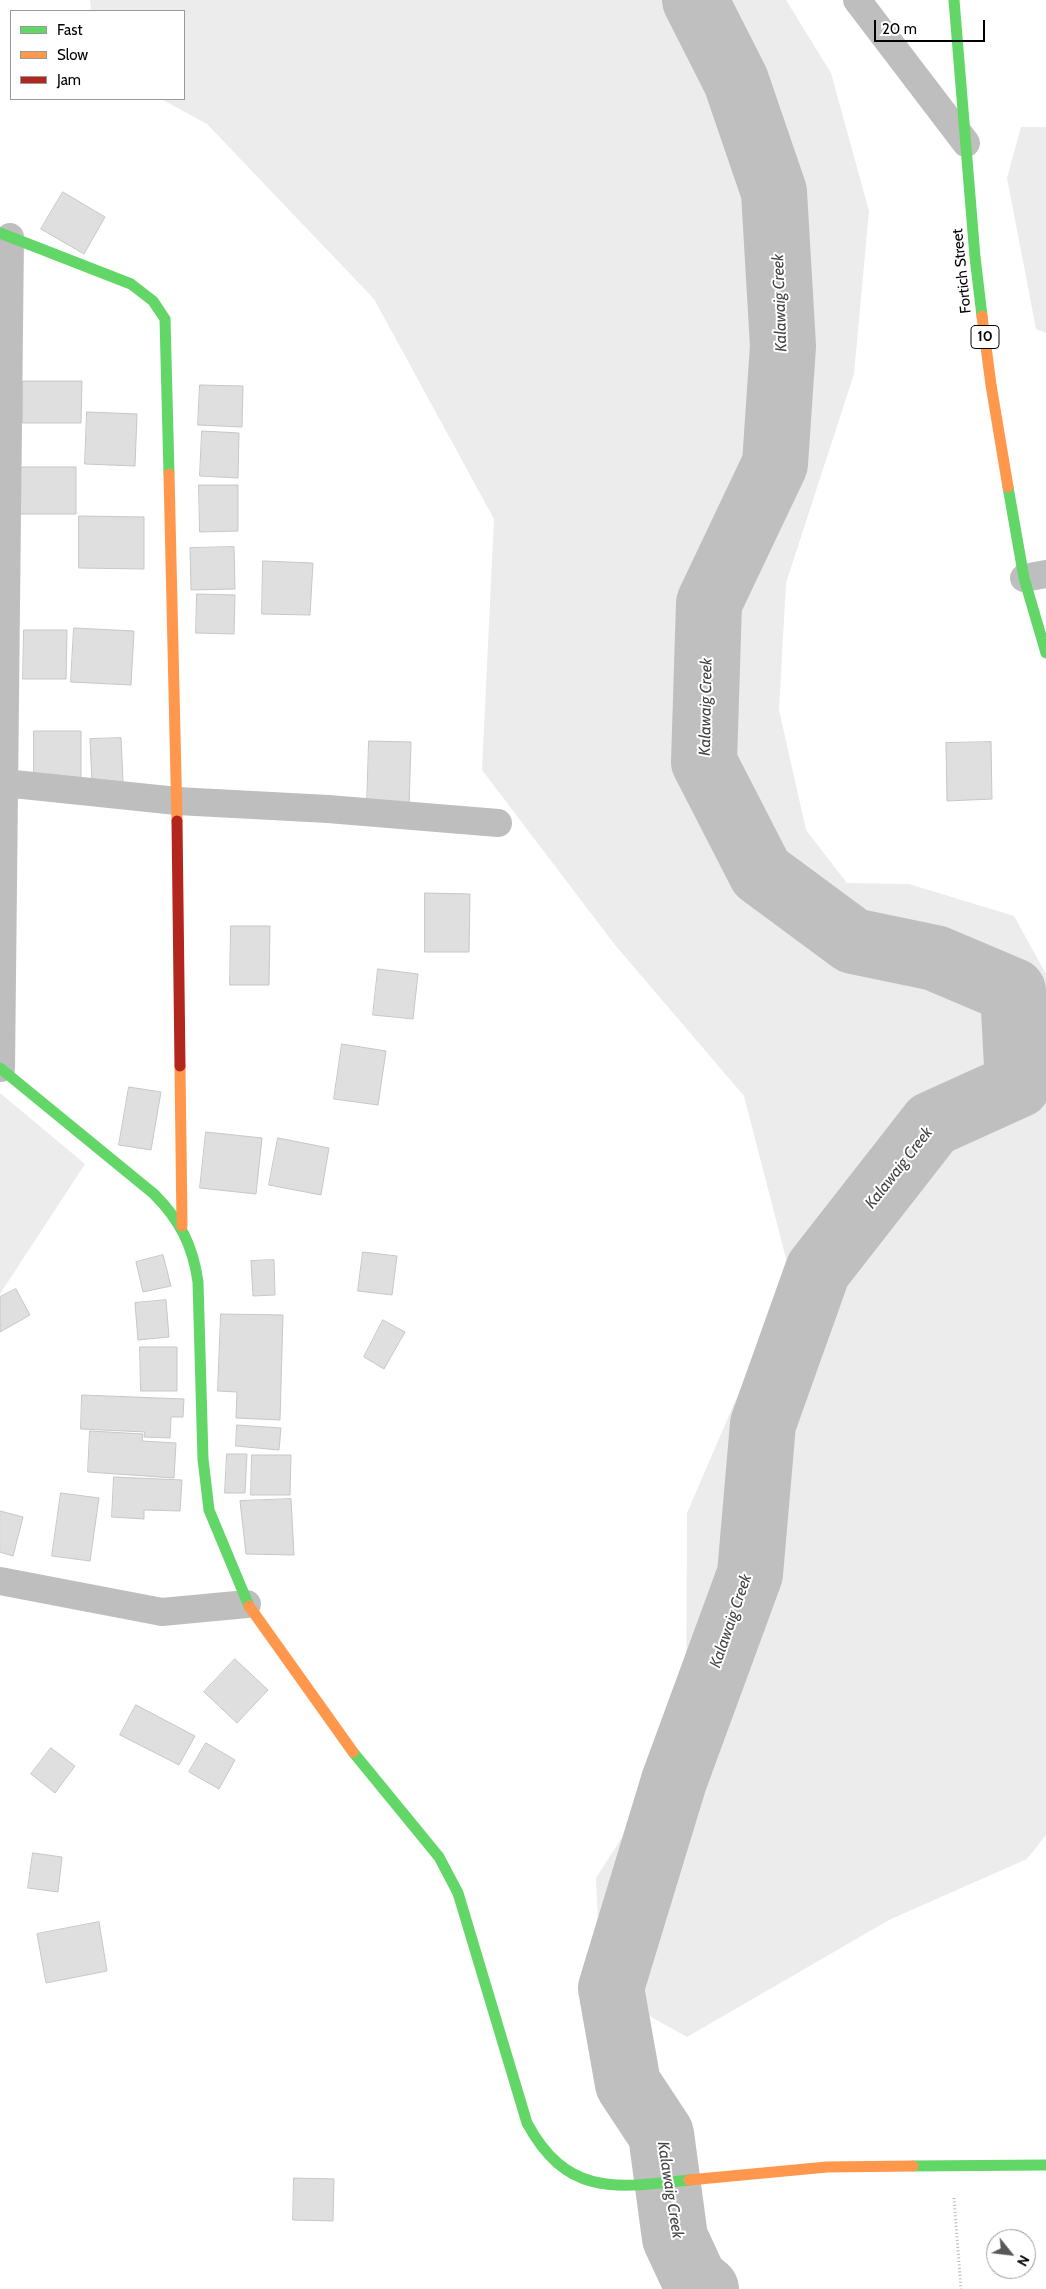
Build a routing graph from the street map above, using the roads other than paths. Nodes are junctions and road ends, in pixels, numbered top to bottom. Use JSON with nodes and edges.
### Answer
{"nodes":[{"id":1,"x":857,"y":0,"type":"edge"},
{"id":2,"x":954,"y":0,"type":"edge"},
{"id":3,"x":966,"y":143,"type":"junction"},
{"id":4,"x":5,"y":235,"type":"edge"},
{"id":5,"x":1035,"y":576,"type":"edge"},
{"id":6,"x":1046,"y":653,"type":"edge"},
{"id":7,"x":4,"y":783,"type":"junction"},
{"id":8,"x":176,"y":802,"type":"junction"},
{"id":9,"x":498,"y":823,"type":"dead end"},
{"id":10,"x":0,"y":1068,"type":"edge"},
{"id":11,"x":182,"y":1226,"type":"junction"},
{"id":12,"x":0,"y":1581,"type":"edge"},
{"id":13,"x":247,"y":1604,"type":"junction"},
{"id":14,"x":1046,"y":2165,"type":"edge"}],
"edges":[{"from":1,"to":3,"type":"street"},
{"from":2,"to":3,"type":"main road","name":"Fortich Street","number":"10"},
{"from":3,"to":5,"type":"main road","name":"Fortich Street","number":"10"},
{"from":4,"to":7,"type":"street"},
{"from":4,"to":8,"type":"main road"},
{"from":5,"to":6,"type":"main road","name":"Fortich Street","number":"10"},
{"from":7,"to":8,"type":"street"},
{"from":7,"to":10,"type":"street"},
{"from":8,"to":9,"type":"street"},
{"from":8,"to":11,"type":"main road"},
{"from":10,"to":11,"type":"main road"},
{"from":11,"to":13,"type":"main road"},
{"from":12,"to":13,"type":"street"},
{"from":13,"to":14,"type":"main road"}]}
